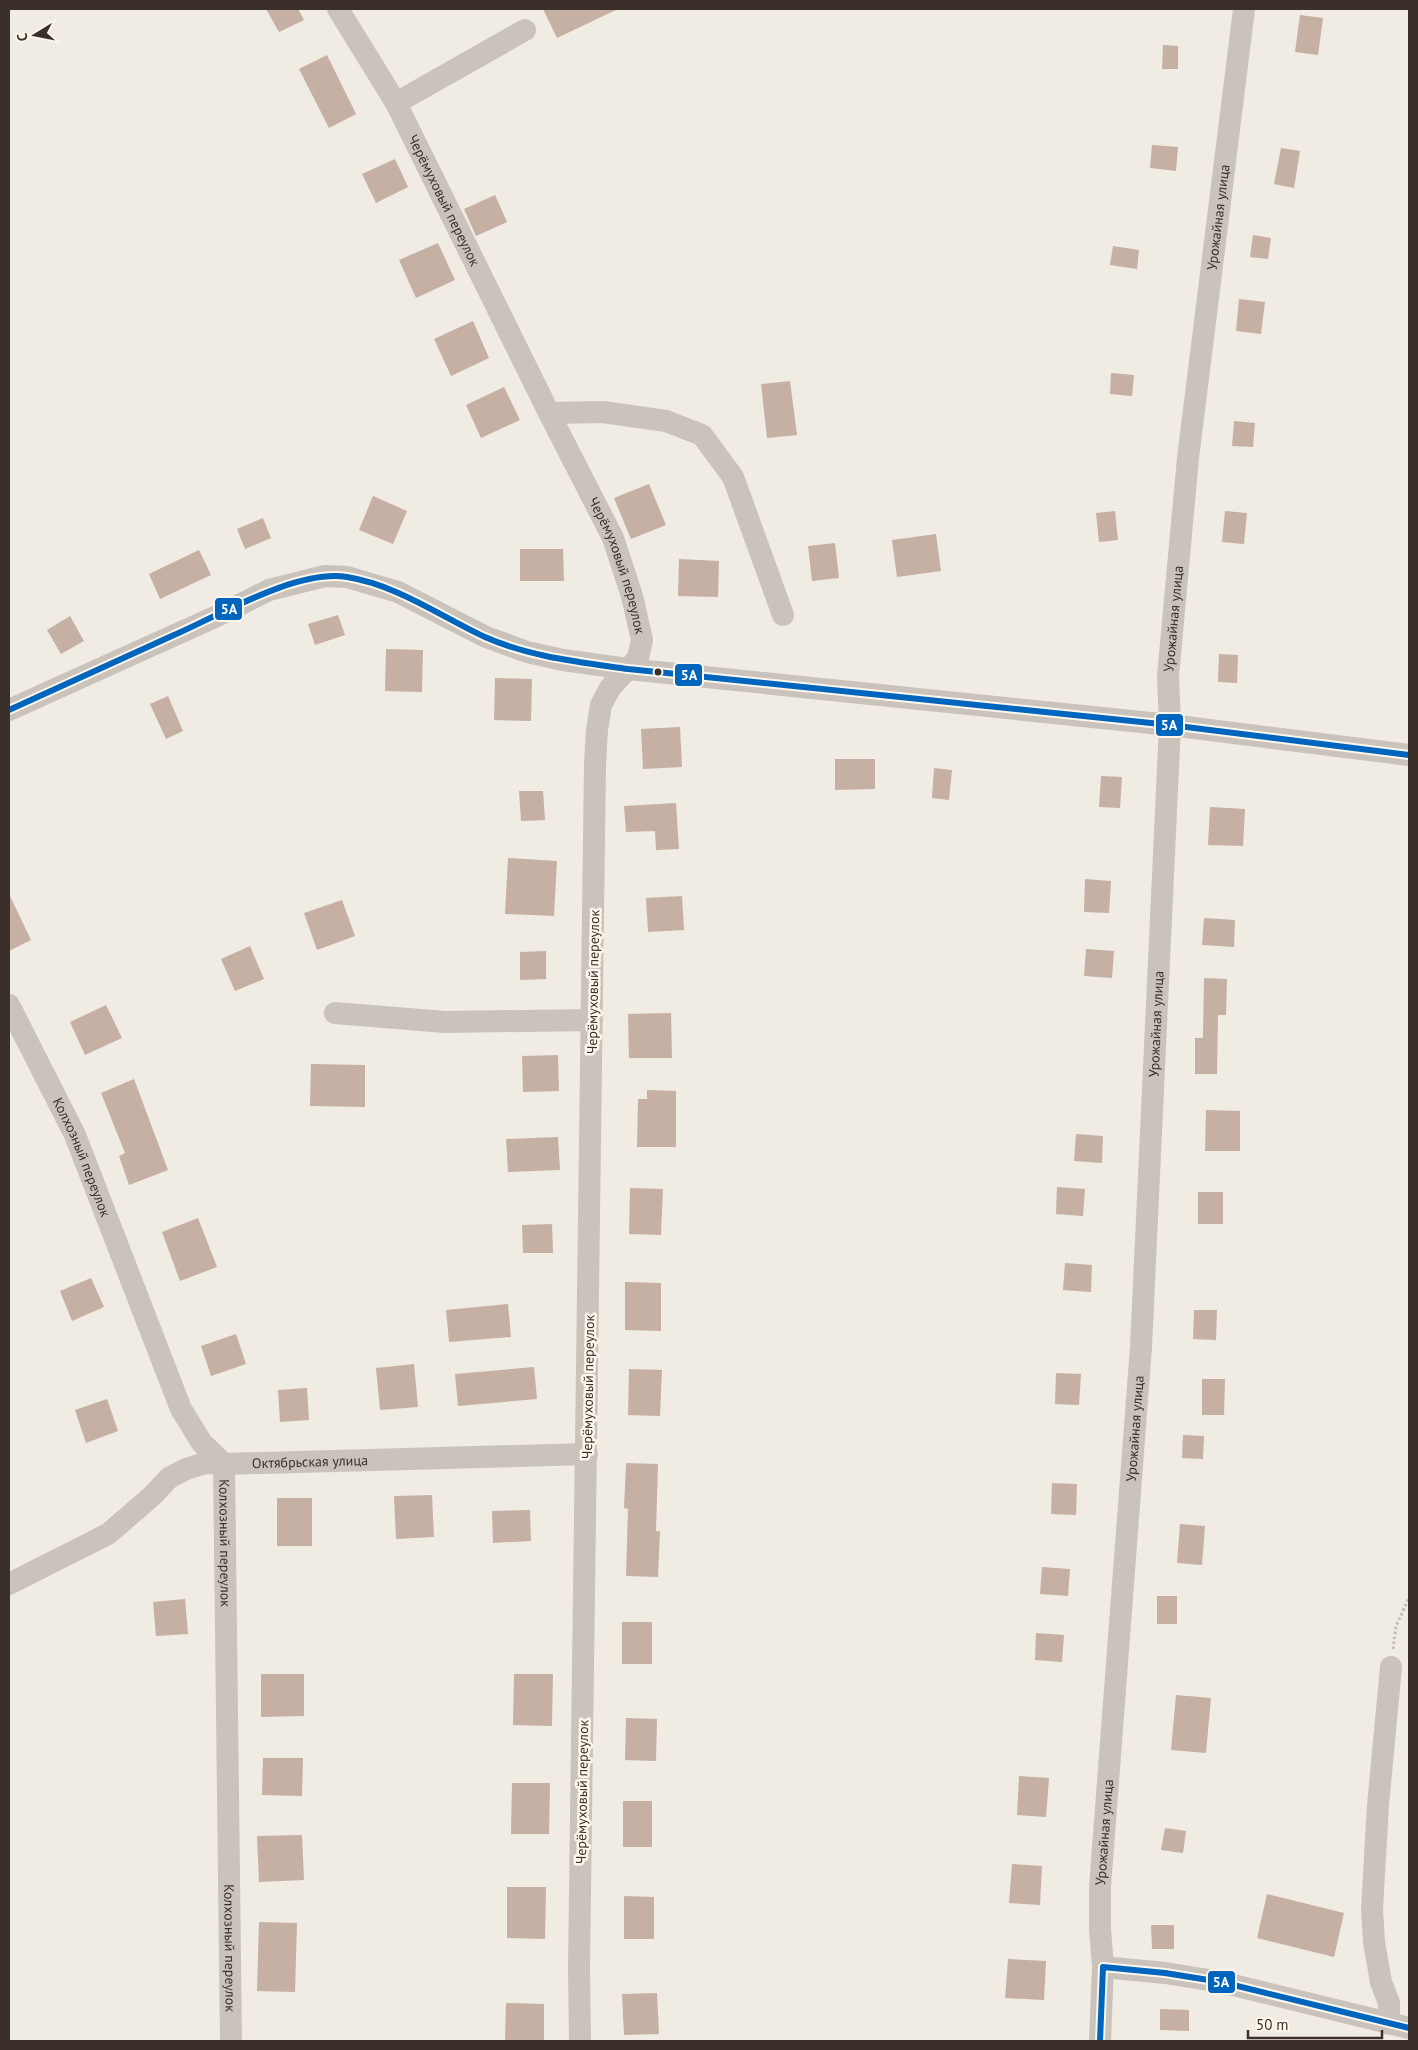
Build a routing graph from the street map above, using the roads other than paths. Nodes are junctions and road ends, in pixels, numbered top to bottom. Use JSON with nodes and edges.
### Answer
{"nodes":[{"id":1,"x":338,"y":9,"type":"edge"},
{"id":2,"x":1244,"y":9,"type":"edge"},
{"id":3,"x":525,"y":30,"type":"dead end"},
{"id":4,"x":396,"y":103,"type":"junction"},
{"id":5,"x":549,"y":413,"type":"junction"},
{"id":6,"x":782,"y":615,"type":"dead end"},
{"id":7,"x":628,"y":669,"type":"junction"},
{"id":8,"x":9,"y":710,"type":"edge"},
{"id":9,"x":1170,"y":725,"type":"junction"},
{"id":10,"x":1409,"y":755,"type":"edge"},
{"id":11,"x":9,"y":1005,"type":"edge"},
{"id":12,"x":335,"y":1013,"type":"dead end"},
{"id":13,"x":592,"y":1020,"type":"junction"},
{"id":14,"x":587,"y":1454,"type":"junction"},
{"id":15,"x":224,"y":1464,"type":"junction"},
{"id":16,"x":9,"y":1584,"type":"edge"},
{"id":17,"x":1391,"y":1667,"type":"road end"},
{"id":18,"x":1103,"y":1967,"type":"junction"},
{"id":19,"x":1399,"y":2026,"type":"edge"},
{"id":20,"x":231,"y":2041,"type":"edge"},
{"id":21,"x":580,"y":2041,"type":"edge"},
{"id":22,"x":1100,"y":2041,"type":"edge"}],
"edges":[{"from":1,"to":4,"type":"street","name":"Черёмуховый переулок"},
{"from":2,"to":9,"type":"street","name":"Урожайная улица"},
{"from":3,"to":4,"type":"street"},
{"from":4,"to":5,"type":"street","name":"Черёмуховый переулок"},
{"from":5,"to":6,"type":"street"},
{"from":5,"to":7,"type":"street","name":"Черёмуховый переулок"},
{"from":7,"to":8,"type":"street"},
{"from":7,"to":9,"type":"street"},
{"from":7,"to":13,"type":"street","name":"Черёмуховый переулок"},
{"from":9,"to":10,"type":"street"},
{"from":9,"to":18,"type":"street","name":"Урожайная улица"},
{"from":11,"to":15,"type":"street","name":"Колхозный переулок"},
{"from":12,"to":13,"type":"street"},
{"from":13,"to":14,"type":"street","name":"Черёмуховый переулок"},
{"from":14,"to":15,"type":"street","name":"Октябрьская улица"},
{"from":14,"to":21,"type":"street","name":"Черёмуховый переулок"},
{"from":15,"to":16,"type":"street","name":"Октябрьская улица"},
{"from":15,"to":20,"type":"street","name":"Колхозный переулок"},
{"from":17,"to":19,"type":"street"},
{"from":18,"to":19,"type":"street"},
{"from":18,"to":22,"type":"street","name":"Урожайная улица"}]}
